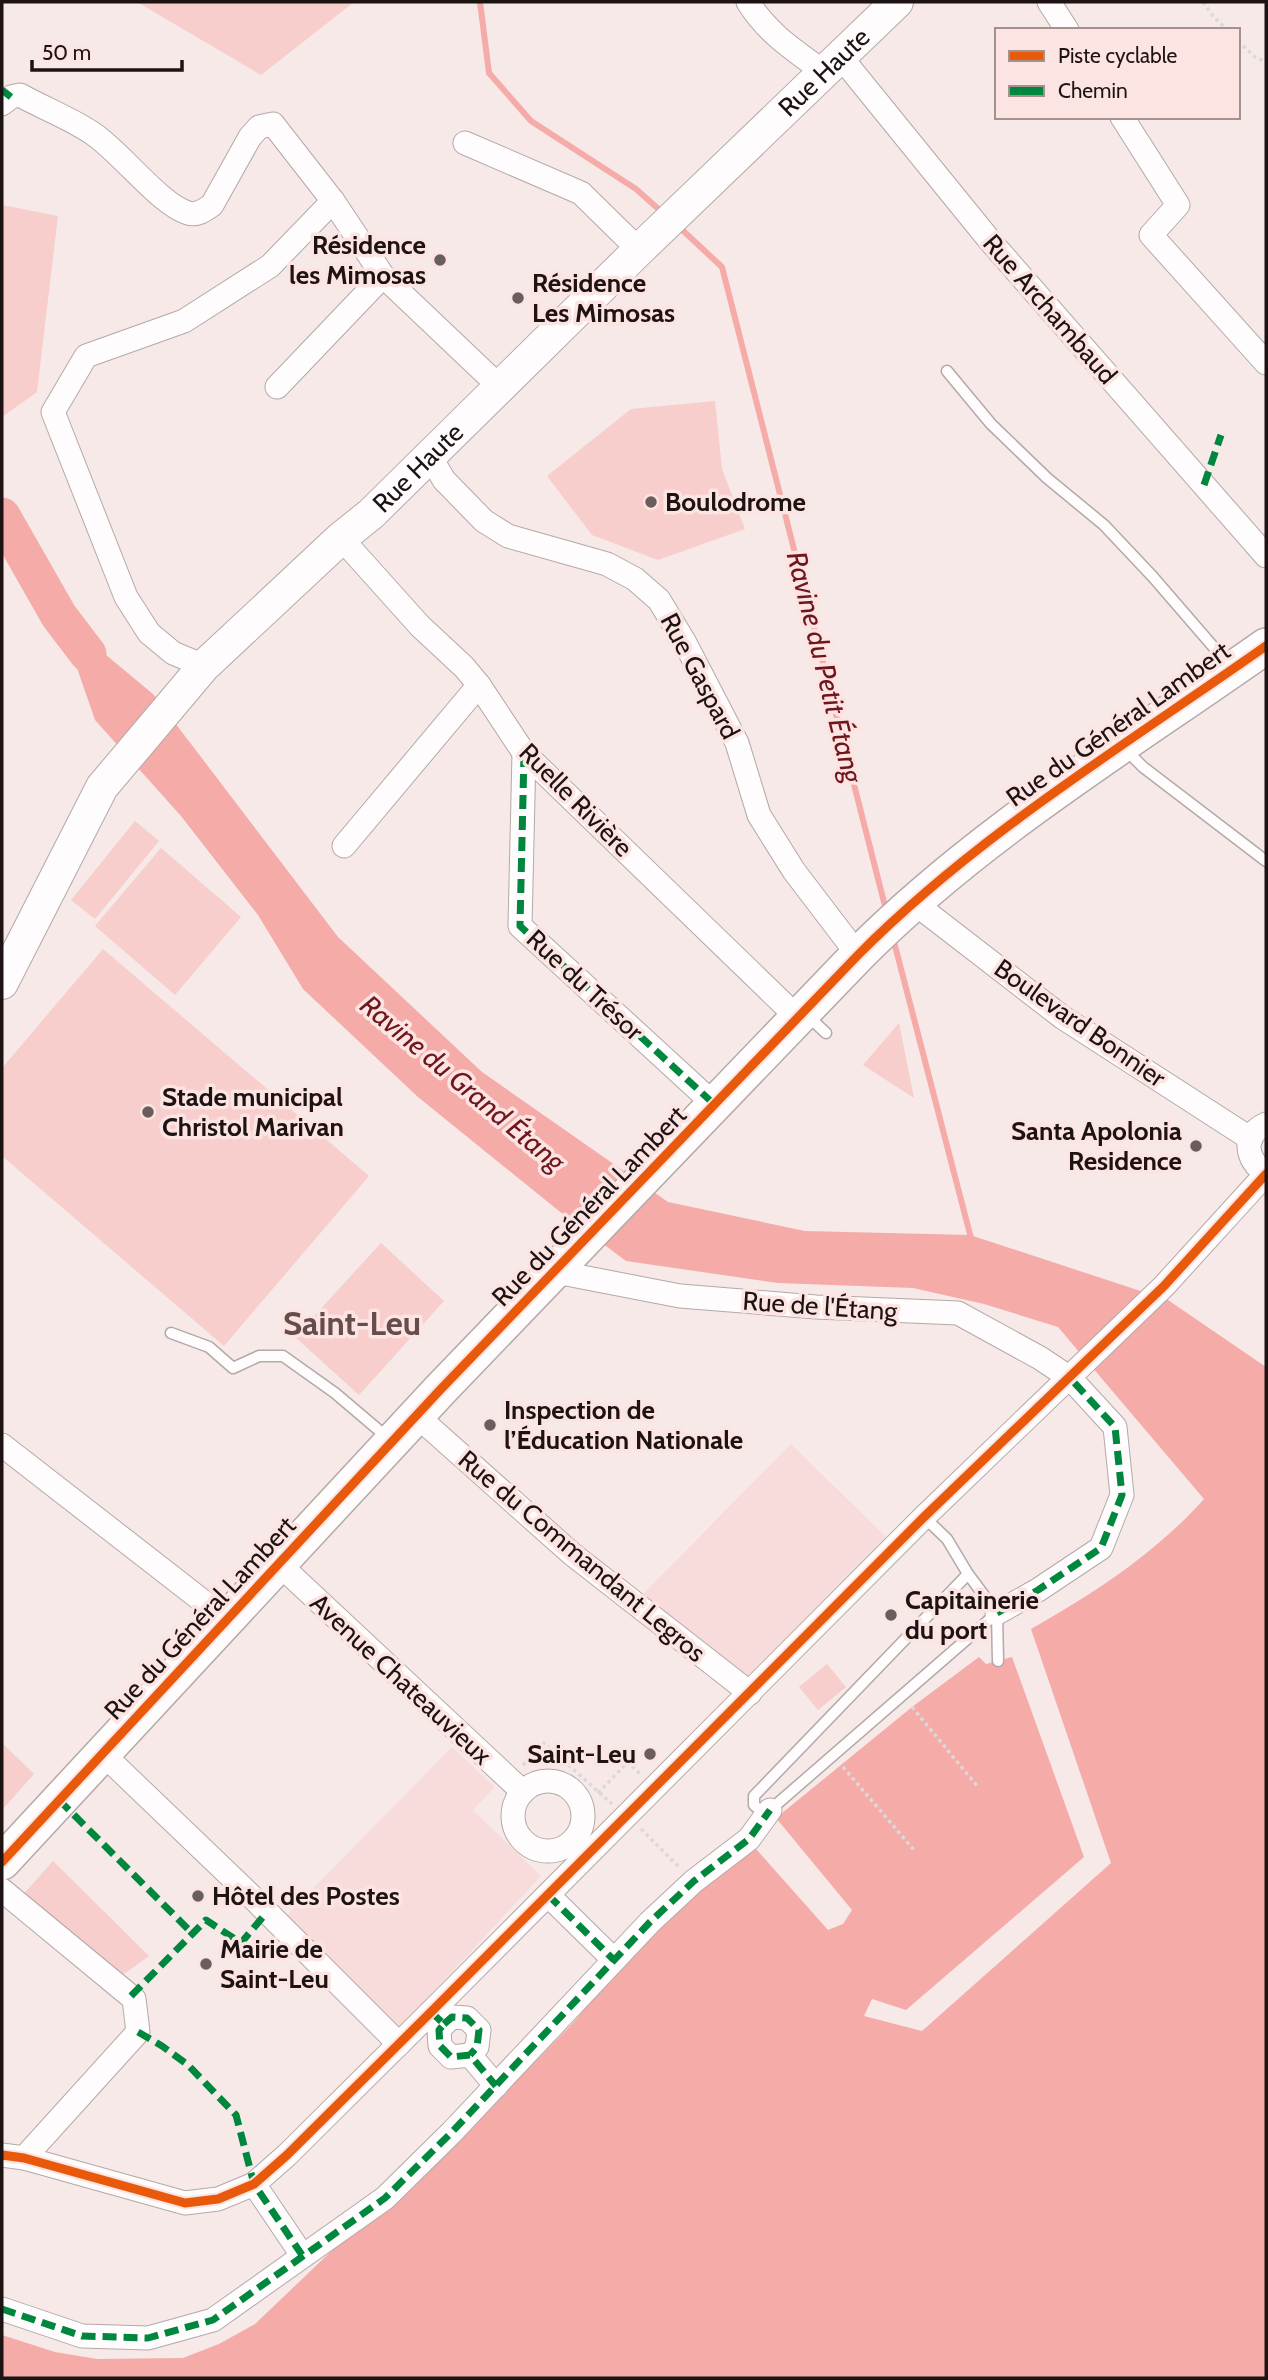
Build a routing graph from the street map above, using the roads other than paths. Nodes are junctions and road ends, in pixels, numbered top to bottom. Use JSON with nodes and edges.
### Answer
{"nodes":[{"id":1,"x":748,"y":2,"type":"edge"},
{"id":2,"x":897,"y":2,"type":"edge"},
{"id":3,"x":1049,"y":2,"type":"edge"},
{"id":4,"x":1066,"y":28,"type":"edge"},
{"id":5,"x":832,"y":64,"type":"junction"},
{"id":6,"x":2,"y":104,"type":"edge"},
{"id":7,"x":1123,"y":119,"type":"edge"},
{"id":8,"x":466,"y":143,"type":"dead end"},
{"id":9,"x":333,"y":201,"type":"junction"},
{"id":10,"x":645,"y":244,"type":"junction"},
{"id":11,"x":383,"y":276,"type":"junction"},
{"id":12,"x":1266,"y":363,"type":"edge"},
{"id":13,"x":947,"y":371,"type":"dead end"},
{"id":14,"x":277,"y":387,"type":"dead end"},
{"id":15,"x":501,"y":388,"type":"junction"},
{"id":16,"x":430,"y":456,"type":"junction"},
{"id":17,"x":341,"y":538,"type":"junction"},
{"id":18,"x":1266,"y":556,"type":"edge"},
{"id":19,"x":1266,"y":646,"type":"edge"},
{"id":20,"x":204,"y":666,"type":"junction"},
{"id":21,"x":1233,"y":670,"type":"junction"},
{"id":22,"x":479,"y":685,"type":"junction"},
{"id":23,"x":1122,"y":745,"type":"junction"},
{"id":24,"x":524,"y":753,"type":"junction"},
{"id":25,"x":344,"y":846,"type":"dead end"},
{"id":26,"x":1266,"y":861,"type":"edge"},
{"id":27,"x":907,"y":908,"type":"junction"},
{"id":28,"x":863,"y":950,"type":"junction"},
{"id":29,"x":2,"y":983,"type":"edge"},
{"id":30,"x":809,"y":1021,"type":"junction"},
{"id":31,"x":715,"y":1105,"type":"junction"},
{"id":32,"x":1259,"y":1132,"type":"edge"},
{"id":33,"x":1266,"y":1174,"type":"edge"},
{"id":34,"x":567,"y":1261,"type":"junction"},
{"id":35,"x":171,"y":1333,"type":"dead end"},
{"id":36,"x":1075,"y":1372,"type":"junction"},
{"id":37,"x":417,"y":1416,"type":"junction"},
{"id":38,"x":393,"y":1442,"type":"junction"},
{"id":39,"x":2,"y":1445,"type":"edge"},
{"id":40,"x":924,"y":1517,"type":"junction"},
{"id":41,"x":279,"y":1565,"type":"junction"},
{"id":42,"x":968,"y":1574,"type":"junction"},
{"id":43,"x":997,"y":1612,"type":"junction"},
{"id":44,"x":227,"y":1620,"type":"junction"},
{"id":45,"x":998,"y":1661,"type":"dead end"},
{"id":46,"x":750,"y":1693,"type":"junction"},
{"id":47,"x":103,"y":1753,"type":"junction"},
{"id":48,"x":516,"y":1786,"type":"junction"},
{"id":49,"x":770,"y":1810,"type":"junction"},
{"id":50,"x":580,"y":1847,"type":"junction"},
{"id":51,"x":2,"y":1862,"type":"edge"},
{"id":52,"x":2,"y":1890,"type":"edge"},
{"id":53,"x":548,"y":1895,"type":"junction"},
{"id":54,"x":614,"y":1960,"type":"junction"},
{"id":55,"x":438,"y":2018,"type":"junction"},
{"id":56,"x":399,"y":2044,"type":"junction"},
{"id":57,"x":496,"y":2086,"type":"junction"},
{"id":58,"x":13,"y":2156,"type":"edge"},
{"id":59,"x":254,"y":2184,"type":"junction"},
{"id":60,"x":302,"y":2255,"type":"junction"},
{"id":61,"x":2,"y":2309,"type":"edge"}],
"edges":[{"from":1,"to":5,"type":"street","name":"Rue Archambaud"},
{"from":2,"to":5,"type":"main road","name":"Rue Haute"},
{"from":3,"to":4,"type":"street"},
{"from":5,"to":10,"type":"main road","name":"Rue Haute"},
{"from":5,"to":18,"type":"street","name":"Rue Archambaud"},
{"from":6,"to":9,"type":"street"},
{"from":7,"to":12,"type":"street"},
{"from":8,"to":10,"type":"street"},
{"from":9,"to":11,"type":"street"},
{"from":9,"to":20,"type":"street"},
{"from":10,"to":15,"type":"main road","name":"Rue Haute"},
{"from":11,"to":14,"type":"street"},
{"from":11,"to":15,"type":"street"},
{"from":13,"to":21,"type":"lane"},
{"from":15,"to":16,"type":"main road","name":"Rue Haute"},
{"from":16,"to":17,"type":"main road","name":"Rue Haute"},
{"from":16,"to":28,"type":"street","name":"Rue Gaspard"},
{"from":17,"to":20,"type":"main road","name":"Rue Haute"},
{"from":17,"to":22,"type":"street","name":"Ruelle Rivière"},
{"from":19,"to":21,"type":"main road","name":"Rue du Général Lambert"},
{"from":20,"to":29,"type":"main road","name":"Rue Haute"},
{"from":21,"to":23,"type":"main road","name":"Rue du Général Lambert"},
{"from":22,"to":24,"type":"street","name":"Ruelle Rivière"},
{"from":22,"to":25,"type":"street"},
{"from":23,"to":26,"type":"lane"},
{"from":23,"to":27,"type":"main road","name":"Rue du Général Lambert"},
{"from":24,"to":30,"type":"street","name":"Ruelle Rivière"},
{"from":24,"to":31,"type":"street","name":"Rue du Trésor"},
{"from":27,"to":28,"type":"main road","name":"Rue du Général Lambert"},
{"from":27,"to":32,"type":"street","name":"Boulevard Bonnier"},
{"from":28,"to":30,"type":"main road","name":"Rue du Général Lambert"},
{"from":30,"to":31,"type":"main road","name":"Rue du Général Lambert"},
{"from":31,"to":34,"type":"main road","name":"Rue du Général Lambert"},
{"from":32,"to":33,"type":"street"},
{"from":33,"to":36,"type":"street"},
{"from":34,"to":36,"type":"street","name":"Rue de l'Étang"},
{"from":34,"to":37,"type":"main road","name":"Rue du Général Lambert"},
{"from":35,"to":38,"type":"lane"},
{"from":36,"to":40,"type":"street"},
{"from":36,"to":43,"type":"street","name":"Rue de l'Étang"},
{"from":37,"to":38,"type":"main road","name":"Rue du Général Lambert"},
{"from":37,"to":46,"type":"street","name":"Rue du Commandant Legros"},
{"from":38,"to":41,"type":"main road","name":"Rue du Général Lambert"},
{"from":39,"to":44,"type":"street"},
{"from":40,"to":42,"type":"lane"},
{"from":40,"to":46,"type":"street"},
{"from":41,"to":44,"type":"main road","name":"Rue du Général Lambert"},
{"from":41,"to":48,"type":"street","name":"Avenue Chateauvieux"},
{"from":42,"to":43,"type":"lane"},
{"from":42,"to":49,"type":"lane"},
{"from":43,"to":45,"type":"lane"},
{"from":43,"to":49,"type":"lane"},
{"from":44,"to":47,"type":"main road","name":"Rue du Général Lambert"},
{"from":46,"to":50,"type":"street"},
{"from":47,"to":51,"type":"main road","name":"Rue du Général Lambert"},
{"from":47,"to":56,"type":"street"},
{"from":48,"to":50,"type":"street"},
{"from":48,"to":50,"type":"street"},
{"from":49,"to":54,"type":"street"},
{"from":50,"to":53,"type":"street"},
{"from":52,"to":58,"type":"street"},
{"from":53,"to":54,"type":"street"},
{"from":53,"to":55,"type":"street"},
{"from":54,"to":57,"type":"street"},
{"from":55,"to":56,"type":"street"},
{"from":55,"to":57,"type":"street"},
{"from":56,"to":59,"type":"street"},
{"from":57,"to":60,"type":"street"},
{"from":58,"to":59,"type":"street"},
{"from":59,"to":60,"type":"street"},
{"from":60,"to":61,"type":"street"}]}
